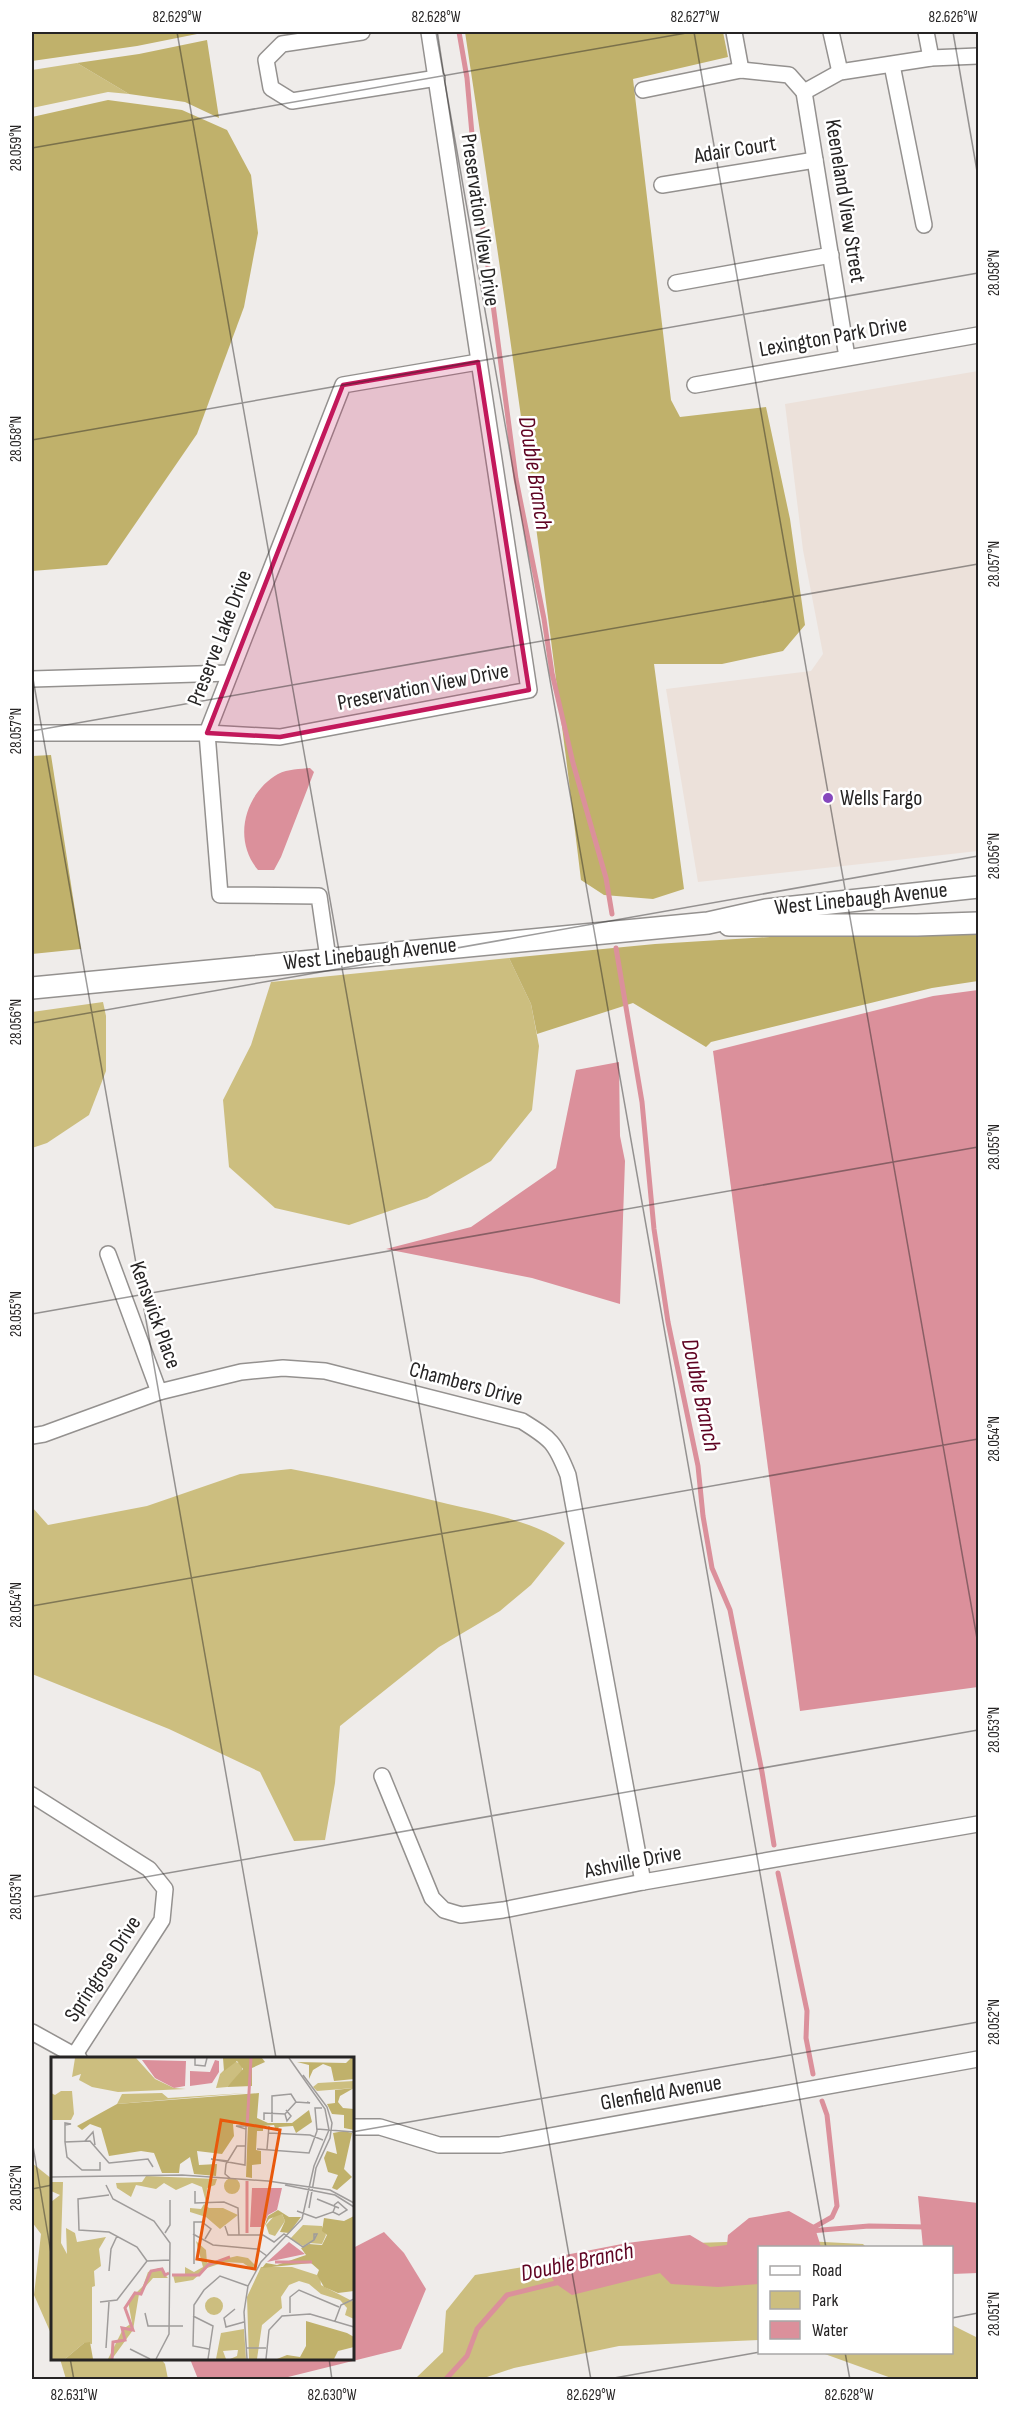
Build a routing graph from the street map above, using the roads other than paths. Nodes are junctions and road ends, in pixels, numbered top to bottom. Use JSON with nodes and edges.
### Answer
{"nodes":[{"id":1,"x":362,"y":32,"type":"edge"},
{"id":2,"x":429,"y":32,"type":"edge"},
{"id":3,"x":734,"y":32,"type":"edge"},
{"id":4,"x":831,"y":32,"type":"edge"},
{"id":5,"x":926,"y":32,"type":"edge"},
{"id":6,"x":978,"y":56,"type":"edge"},
{"id":7,"x":931,"y":58,"type":"junction"},
{"id":8,"x":892,"y":65,"type":"junction"},
{"id":9,"x":741,"y":70,"type":"junction"},
{"id":10,"x":840,"y":72,"type":"junction"},
{"id":11,"x":437,"y":78,"type":"junction"},
{"id":12,"x":643,"y":90,"type":"dead end"},
{"id":13,"x":804,"y":92,"type":"junction"},
{"id":14,"x":815,"y":160,"type":"junction"},
{"id":15,"x":662,"y":185,"type":"dead end"},
{"id":16,"x":924,"y":225,"type":"dead end"},
{"id":17,"x":831,"y":255,"type":"junction"},
{"id":18,"x":676,"y":283,"type":"dead end"},
{"id":19,"x":978,"y":335,"type":"edge"},
{"id":20,"x":847,"y":357,"type":"junction"},
{"id":21,"x":478,"y":362,"type":"junction"},
{"id":22,"x":694,"y":385,"type":"dead end"},
{"id":23,"x":230,"y":673,"type":"junction"},
{"id":24,"x":32,"y":679,"type":"edge"},
{"id":25,"x":32,"y":733,"type":"edge"},
{"id":26,"x":207,"y":733,"type":"junction"},
{"id":27,"x":978,"y":887,"type":"edge"},
{"id":28,"x":708,"y":923,"type":"junction"},
{"id":29,"x":978,"y":923,"type":"edge"},
{"id":30,"x":328,"y":958,"type":"junction"},
{"id":31,"x":32,"y":988,"type":"edge"},
{"id":32,"x":108,"y":1254,"type":"dead end"},
{"id":33,"x":159,"y":1392,"type":"junction"},
{"id":34,"x":32,"y":1436,"type":"edge"},
{"id":35,"x":382,"y":1776,"type":"dead end"},
{"id":36,"x":32,"y":1795,"type":"edge"},
{"id":37,"x":978,"y":1824,"type":"edge"},
{"id":38,"x":643,"y":1882,"type":"junction"},
{"id":39,"x":32,"y":2032,"type":"edge"},
{"id":40,"x":77,"y":2057,"type":"edge"},
{"id":41,"x":978,"y":2059,"type":"edge"},
{"id":42,"x":354,"y":2127,"type":"edge"}],
"edges":[{"from":1,"to":11,"type":"street"},
{"from":2,"to":11,"type":"street","name":"Preservation View Drive"},
{"from":3,"to":9,"type":"street"},
{"from":4,"to":10,"type":"street"},
{"from":5,"to":7,"type":"street"},
{"from":6,"to":7,"type":"street"},
{"from":7,"to":8,"type":"street"},
{"from":8,"to":10,"type":"street"},
{"from":8,"to":16,"type":"street"},
{"from":9,"to":12,"type":"street"},
{"from":9,"to":13,"type":"street"},
{"from":10,"to":13,"type":"street","name":"Keeneland View Street"},
{"from":11,"to":21,"type":"street","name":"Preservation View Drive"},
{"from":13,"to":14,"type":"street","name":"Keeneland View Street"},
{"from":14,"to":15,"type":"street","name":"Adair Court"},
{"from":14,"to":17,"type":"street","name":"Keeneland View Street"},
{"from":17,"to":18,"type":"street"},
{"from":17,"to":20,"type":"street","name":"Keeneland View Street"},
{"from":19,"to":20,"type":"street","name":"Lexington Park Drive"},
{"from":20,"to":22,"type":"street","name":"Lexington Park Drive"},
{"from":21,"to":23,"type":"street","name":"Preserve Lake Drive"},
{"from":21,"to":26,"type":"street","name":"Preservation View Drive"},
{"from":23,"to":24,"type":"street"},
{"from":23,"to":26,"type":"street","name":"Preserve Lake Drive"},
{"from":25,"to":26,"type":"street","name":"Preservation View Drive"},
{"from":26,"to":30,"type":"street","name":"Preserve Lake Drive"},
{"from":27,"to":28,"type":"main road","name":"West Linebaugh Avenue"},
{"from":28,"to":29,"type":"main road","name":"West Linebaugh Avenue"},
{"from":28,"to":30,"type":"main road","name":"West Linebaugh Avenue"},
{"from":30,"to":31,"type":"main road","name":"West Linebaugh Avenue"},
{"from":32,"to":33,"type":"street","name":"Kenswick Place"},
{"from":33,"to":34,"type":"street","name":"Chambers Drive"},
{"from":33,"to":38,"type":"street","name":"Chambers Drive"},
{"from":35,"to":38,"type":"street","name":"Ashville Drive"},
{"from":36,"to":40,"type":"street","name":"Springrose Drive"},
{"from":37,"to":38,"type":"street","name":"Ashville Drive"},
{"from":39,"to":40,"type":"street"},
{"from":41,"to":42,"type":"street","name":"Glenfield Avenue"}]}
